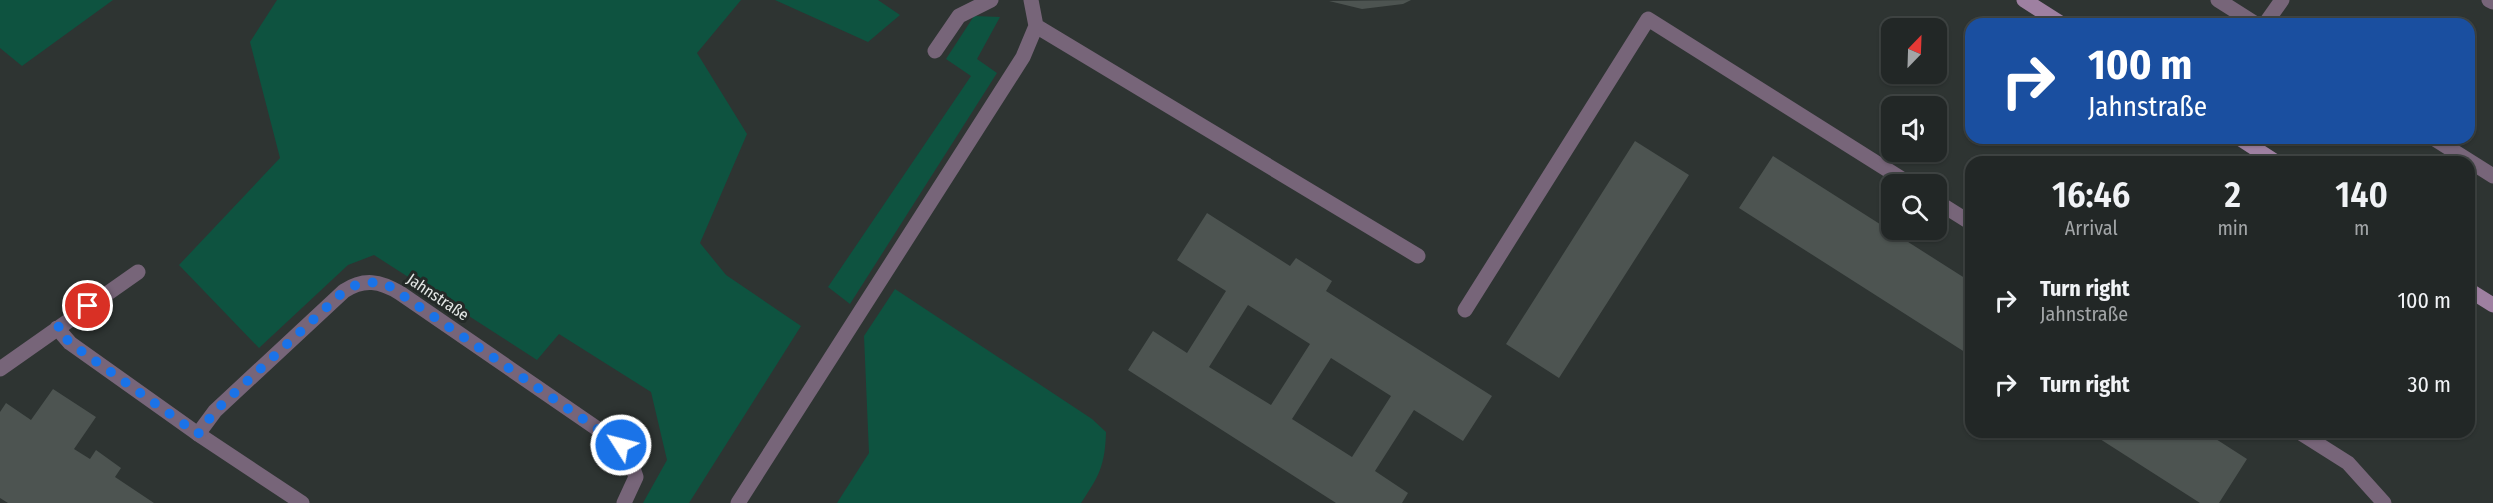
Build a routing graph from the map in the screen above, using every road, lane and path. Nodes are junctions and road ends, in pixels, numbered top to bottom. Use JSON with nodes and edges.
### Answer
{"nodes":[{"id":1,"x":991,"y":0,"type":"edge"},
{"id":2,"x":1031,"y":0,"type":"edge"},
{"id":3,"x":2024,"y":0,"type":"edge"},
{"id":4,"x":2218,"y":0,"type":"edge"},
{"id":5,"x":2282,"y":0,"type":"edge"},
{"id":6,"x":2052,"y":18,"type":"edge"},
{"id":7,"x":2246,"y":18,"type":"edge"},
{"id":8,"x":2269,"y":18,"type":"edge"},
{"id":9,"x":1036,"y":26,"type":"junction"},
{"id":10,"x":935,"y":51,"type":"dead end"},
{"id":11,"x":2248,"y":144,"type":"edge"},
{"id":12,"x":2442,"y":144,"type":"edge"},
{"id":13,"x":2267,"y":156,"type":"edge"},
{"id":14,"x":2461,"y":156,"type":"edge"},
{"id":15,"x":2475,"y":165,"type":"edge"},
{"id":16,"x":1894,"y":174,"type":"edge"},
{"id":17,"x":2493,"y":176,"type":"edge"},
{"id":18,"x":1947,"y":208,"type":"edge"},
{"id":19,"x":1965,"y":219,"type":"edge"},
{"id":20,"x":1418,"y":256,"type":"dead end"},
{"id":21,"x":138,"y":272,"type":"dead end"},
{"id":22,"x":2475,"y":294,"type":"edge"},
{"id":23,"x":2493,"y":305,"type":"edge"},
{"id":24,"x":1465,"y":310,"type":"dead end"},
{"id":25,"x":57,"y":328,"type":"junction"},
{"id":26,"x":0,"y":369,"type":"edge"},
{"id":27,"x":198,"y":434,"type":"junction"},
{"id":28,"x":2308,"y":438,"type":"edge"},
{"id":29,"x":302,"y":503,"type":"edge"},
{"id":30,"x":624,"y":503,"type":"edge"},
{"id":31,"x":738,"y":503,"type":"edge"},
{"id":32,"x":2384,"y":503,"type":"edge"}],
"edges":[{"from":1,"to":10,"type":"street"},
{"from":2,"to":9,"type":"street"},
{"from":3,"to":6,"type":"main road"},
{"from":4,"to":7,"type":"street"},
{"from":5,"to":8,"type":"street"},
{"from":9,"to":20,"type":"street"},
{"from":9,"to":31,"type":"street"},
{"from":11,"to":13,"type":"main road"},
{"from":12,"to":14,"type":"street"},
{"from":15,"to":17,"type":"street"},
{"from":16,"to":24,"type":"street"},
{"from":18,"to":19,"type":"street"},
{"from":21,"to":25,"type":"street"},
{"from":22,"to":23,"type":"main road"},
{"from":25,"to":26,"type":"street"},
{"from":25,"to":27,"type":"street"},
{"from":27,"to":29,"type":"street"},
{"from":27,"to":30,"type":"street","name":"Jahnstraße"},
{"from":28,"to":32,"type":"street"}]}
